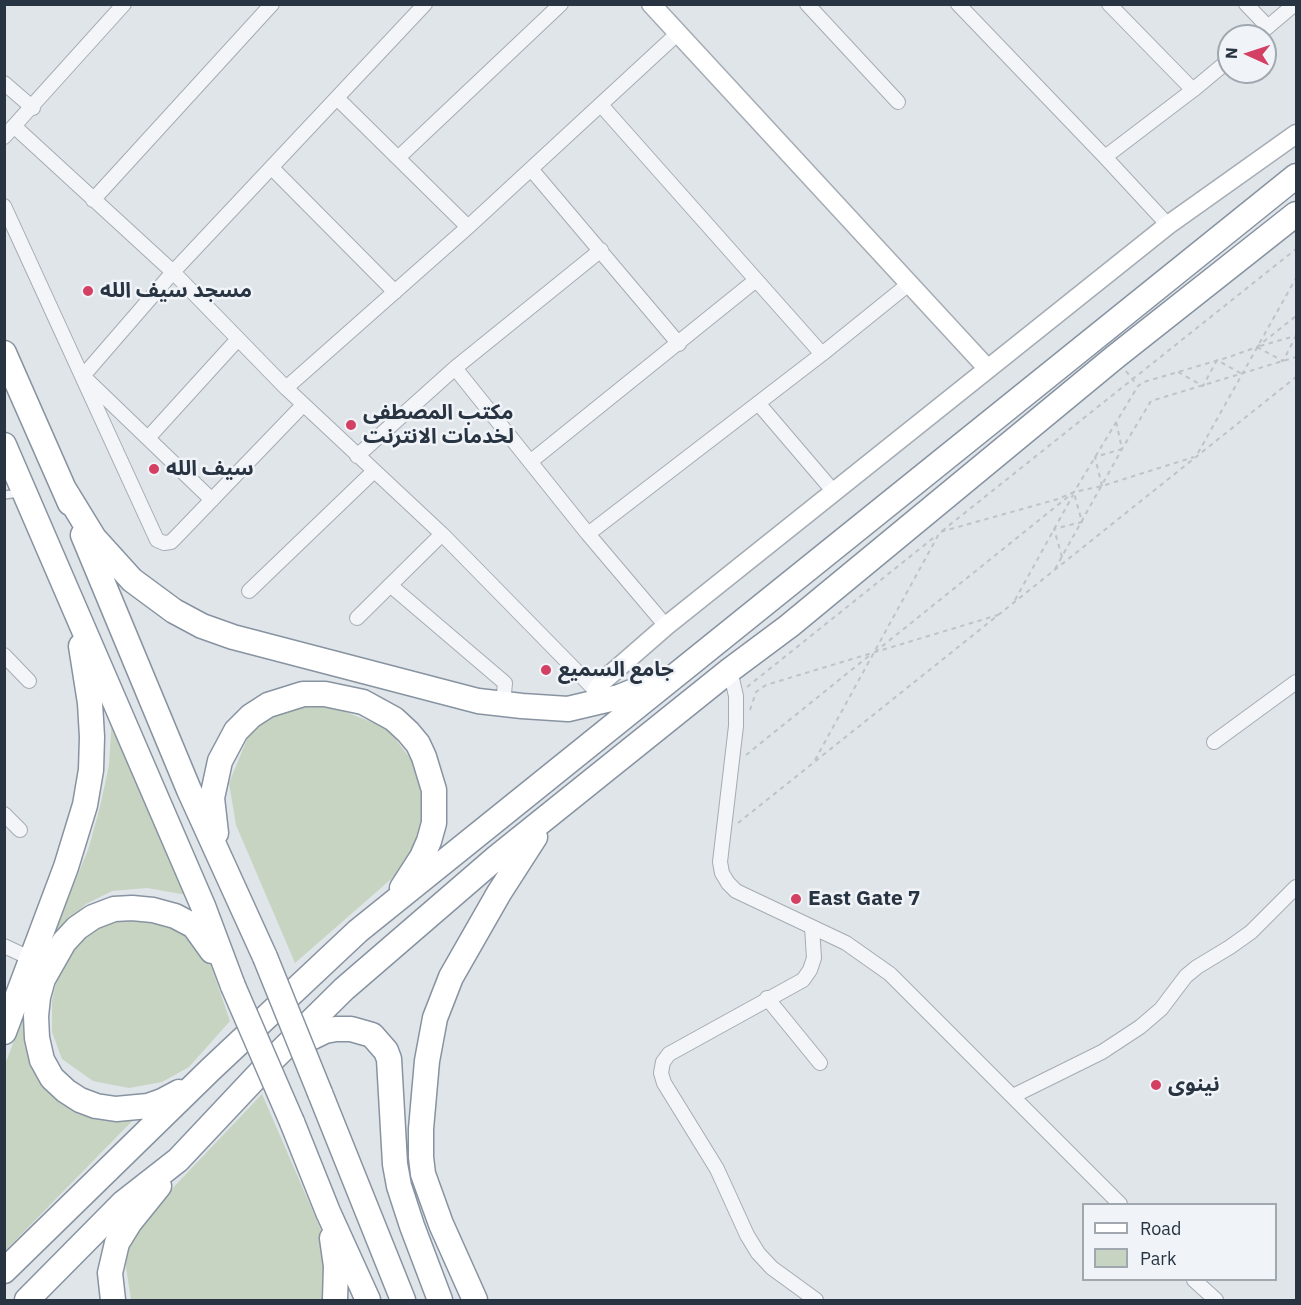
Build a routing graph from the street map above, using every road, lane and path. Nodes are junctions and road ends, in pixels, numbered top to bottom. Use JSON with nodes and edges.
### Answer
{"nodes":[{"id":1,"x":124,"y":4,"type":"edge"},
{"id":2,"x":272,"y":4,"type":"edge"},
{"id":3,"x":425,"y":4,"type":"edge"},
{"id":4,"x":561,"y":4,"type":"edge"},
{"id":5,"x":651,"y":4,"type":"edge"},
{"id":6,"x":807,"y":4,"type":"edge"},
{"id":7,"x":958,"y":4,"type":"edge"},
{"id":8,"x":1109,"y":4,"type":"edge"},
{"id":9,"x":1246,"y":4,"type":"edge"},
{"id":10,"x":1295,"y":4,"type":"edge"},
{"id":11,"x":1265,"y":24,"type":"edge"},
{"id":12,"x":1272,"y":24,"type":"edge"},
{"id":13,"x":677,"y":34,"type":"junction"},
{"id":14,"x":1217,"y":70,"type":"edge"},
{"id":15,"x":4,"y":83,"type":"edge"},
{"id":16,"x":1193,"y":90,"type":"junction"},
{"id":17,"x":337,"y":98,"type":"junction"},
{"id":18,"x":898,"y":102,"type":"dead end"},
{"id":19,"x":601,"y":105,"type":"junction"},
{"id":20,"x":33,"y":108,"type":"junction"},
{"id":21,"x":15,"y":127,"type":"junction"},
{"id":22,"x":1296,"y":134,"type":"edge"},
{"id":23,"x":4,"y":137,"type":"edge"},
{"id":24,"x":1105,"y":157,"type":"junction"},
{"id":25,"x":398,"y":158,"type":"junction"},
{"id":26,"x":272,"y":168,"type":"junction"},
{"id":27,"x":531,"y":169,"type":"junction"},
{"id":28,"x":1296,"y":176,"type":"edge"},
{"id":29,"x":93,"y":200,"type":"junction"},
{"id":30,"x":4,"y":206,"type":"edge"},
{"id":31,"x":1296,"y":214,"type":"edge"},
{"id":32,"x":1168,"y":225,"type":"junction"},
{"id":33,"x":468,"y":227,"type":"junction"},
{"id":34,"x":1296,"y":249,"type":"edge"},
{"id":35,"x":602,"y":250,"type":"junction"},
{"id":36,"x":173,"y":272,"type":"junction"},
{"id":37,"x":1296,"y":278,"type":"edge"},
{"id":38,"x":756,"y":280,"type":"junction"},
{"id":39,"x":910,"y":283,"type":"junction"},
{"id":40,"x":395,"y":292,"type":"junction"},
{"id":41,"x":1296,"y":316,"type":"edge"},
{"id":42,"x":1296,"y":336,"type":"edge"},
{"id":43,"x":238,"y":339,"type":"junction"},
{"id":44,"x":679,"y":344,"type":"junction"},
{"id":45,"x":1257,"y":347,"type":"junction"},
{"id":46,"x":4,"y":353,"type":"edge"},
{"id":47,"x":822,"y":354,"type":"junction"},
{"id":48,"x":1296,"y":357,"type":"edge"},
{"id":49,"x":1217,"y":360,"type":"junction"},
{"id":50,"x":1283,"y":361,"type":"junction"},
{"id":51,"x":455,"y":368,"type":"junction"},
{"id":52,"x":988,"y":369,"type":"junction"},
{"id":53,"x":1178,"y":372,"type":"junction"},
{"id":54,"x":1243,"y":375,"type":"junction"},
{"id":55,"x":83,"y":376,"type":"junction"},
{"id":56,"x":1296,"y":377,"type":"edge"},
{"id":57,"x":1203,"y":386,"type":"junction"},
{"id":58,"x":285,"y":388,"type":"junction"},
{"id":59,"x":758,"y":403,"type":"junction"},
{"id":60,"x":303,"y":405,"type":"junction"},
{"id":61,"x":1116,"y":420,"type":"junction"},
{"id":62,"x":148,"y":438,"type":"junction"},
{"id":63,"x":4,"y":445,"type":"edge"},
{"id":64,"x":1122,"y":449,"type":"junction"},
{"id":65,"x":357,"y":456,"type":"junction"},
{"id":66,"x":1095,"y":457,"type":"junction"},
{"id":67,"x":1196,"y":457,"type":"junction"},
{"id":68,"x":530,"y":462,"type":"junction"},
{"id":69,"x":373,"y":472,"type":"junction"},
{"id":70,"x":1102,"y":486,"type":"junction"},
{"id":71,"x":64,"y":489,"type":"junction"},
{"id":72,"x":834,"y":492,"type":"junction"},
{"id":73,"x":1074,"y":492,"type":"junction"},
{"id":74,"x":15,"y":493,"type":"edge"},
{"id":75,"x":212,"y":500,"type":"junction"},
{"id":76,"x":1082,"y":522,"type":"junction"},
{"id":77,"x":1054,"y":529,"type":"junction"},
{"id":78,"x":940,"y":532,"type":"junction"},
{"id":79,"x":442,"y":534,"type":"junction"},
{"id":80,"x":588,"y":534,"type":"junction"},
{"id":81,"x":1062,"y":557,"type":"junction"},
{"id":82,"x":1055,"y":570,"type":"junction"},
{"id":83,"x":62,"y":580,"type":"junction"},
{"id":84,"x":390,"y":585,"type":"junction"},
{"id":85,"x":249,"y":591,"type":"dead end"},
{"id":86,"x":1014,"y":602,"type":"junction"},
{"id":87,"x":998,"y":615,"type":"junction"},
{"id":88,"x":357,"y":618,"type":"dead end"},
{"id":89,"x":666,"y":626,"type":"junction"},
{"id":90,"x":709,"y":650,"type":"junction"},
{"id":91,"x":873,"y":653,"type":"junction"},
{"id":92,"x":4,"y":655,"type":"edge"},
{"id":93,"x":729,"y":670,"type":"junction"},
{"id":94,"x":29,"y":681,"type":"dead end"},
{"id":95,"x":1294,"y":688,"type":"edge"},
{"id":96,"x":736,"y":696,"type":"junction"},
{"id":97,"x":597,"y":697,"type":"junction"},
{"id":98,"x":503,"y":704,"type":"junction"},
{"id":99,"x":750,"y":714,"type":"dead end"},
{"id":100,"x":1214,"y":742,"type":"dead end"},
{"id":101,"x":745,"y":746,"type":"dead end"},
{"id":102,"x":813,"y":762,"type":"junction"},
{"id":103,"x":566,"y":803,"type":"junction"},
{"id":104,"x":4,"y":813,"type":"edge"},
{"id":105,"x":735,"y":826,"type":"dead end"},
{"id":106,"x":20,"y":830,"type":"dead end"},
{"id":107,"x":221,"y":859,"type":"junction"},
{"id":108,"x":1296,"y":887,"type":"edge"},
{"id":109,"x":812,"y":927,"type":"junction"},
{"id":110,"x":358,"y":932,"type":"junction"},
{"id":111,"x":4,"y":946,"type":"edge"},
{"id":112,"x":32,"y":959,"type":"junction"},
{"id":113,"x":231,"y":980,"type":"junction"},
{"id":114,"x":767,"y":998,"type":"junction"},
{"id":115,"x":4,"y":1032,"type":"edge"},
{"id":116,"x":274,"y":1058,"type":"junction"},
{"id":117,"x":820,"y":1063,"type":"dead end"},
{"id":118,"x":210,"y":1070,"type":"junction"},
{"id":119,"x":1013,"y":1096,"type":"junction"},
{"id":120,"x":178,"y":1160,"type":"junction"},
{"id":121,"x":1119,"y":1203,"type":"edge"},
{"id":122,"x":328,"y":1212,"type":"junction"},
{"id":123,"x":4,"y":1271,"type":"edge"},
{"id":124,"x":1195,"y":1281,"type":"edge"},
{"id":125,"x":27,"y":1300,"type":"edge"},
{"id":126,"x":113,"y":1300,"type":"edge"},
{"id":127,"x":335,"y":1300,"type":"edge"},
{"id":128,"x":368,"y":1300,"type":"edge"},
{"id":129,"x":403,"y":1300,"type":"edge"},
{"id":130,"x":440,"y":1300,"type":"edge"},
{"id":131,"x":476,"y":1300,"type":"edge"},
{"id":132,"x":816,"y":1300,"type":"edge"},
{"id":133,"x":1216,"y":1300,"type":"edge"}],
"edges":[{"from":1,"to":20,"type":"street"},
{"from":2,"to":29,"type":"street"},
{"from":3,"to":17,"type":"street"},
{"from":4,"to":25,"type":"street"},
{"from":5,"to":13,"type":"street"},
{"from":6,"to":18,"type":"street"},
{"from":7,"to":24,"type":"street"},
{"from":8,"to":16,"type":"street"},
{"from":9,"to":11,"type":"street"},
{"from":10,"to":12,"type":"street"},
{"from":13,"to":19,"type":"street"},
{"from":13,"to":39,"type":"street"},
{"from":14,"to":16,"type":"street"},
{"from":15,"to":20,"type":"street"},
{"from":16,"to":24,"type":"street"},
{"from":17,"to":25,"type":"street"},
{"from":17,"to":26,"type":"street"},
{"from":19,"to":27,"type":"street"},
{"from":19,"to":38,"type":"street"},
{"from":20,"to":21,"type":"street"},
{"from":21,"to":23,"type":"street"},
{"from":21,"to":29,"type":"street"},
{"from":22,"to":32,"type":"street"},
{"from":24,"to":32,"type":"street"},
{"from":25,"to":33,"type":"street"},
{"from":26,"to":36,"type":"street"},
{"from":26,"to":40,"type":"street"},
{"from":27,"to":33,"type":"street"},
{"from":27,"to":35,"type":"street"},
{"from":28,"to":90,"type":"highway"},
{"from":29,"to":36,"type":"street"},
{"from":30,"to":55,"type":"street"},
{"from":31,"to":93,"type":"highway"},
{"from":32,"to":52,"type":"street"},
{"from":33,"to":40,"type":"street"},
{"from":34,"to":78,"type":"path"},
{"from":35,"to":44,"type":"street"},
{"from":35,"to":51,"type":"street"},
{"from":36,"to":43,"type":"street"},
{"from":36,"to":55,"type":"street"},
{"from":37,"to":45,"type":"path"},
{"from":38,"to":44,"type":"street"},
{"from":38,"to":47,"type":"street"},
{"from":39,"to":47,"type":"street"},
{"from":39,"to":52,"type":"street"},
{"from":40,"to":58,"type":"street"},
{"from":41,"to":45,"type":"path"},
{"from":42,"to":45,"type":"path"},
{"from":42,"to":50,"type":"path"},
{"from":43,"to":58,"type":"street"},
{"from":43,"to":62,"type":"street"},
{"from":44,"to":68,"type":"street"},
{"from":45,"to":49,"type":"path"},
{"from":45,"to":50,"type":"path"},
{"from":45,"to":54,"type":"path"},
{"from":46,"to":71,"type":"highway"},
{"from":47,"to":59,"type":"street"},
{"from":48,"to":50,"type":"path"},
{"from":49,"to":53,"type":"path"},
{"from":49,"to":54,"type":"path"},
{"from":49,"to":57,"type":"path"},
{"from":50,"to":54,"type":"path"},
{"from":51,"to":65,"type":"street"},
{"from":51,"to":68,"type":"street"},
{"from":52,"to":72,"type":"street"},
{"from":53,"to":57,"type":"path"},
{"from":53,"to":61,"type":"path"},
{"from":54,"to":57,"type":"path"},
{"from":54,"to":67,"type":"path"},
{"from":55,"to":62,"type":"street"},
{"from":55,"to":75,"type":"street"},
{"from":56,"to":67,"type":"path"},
{"from":57,"to":64,"type":"path"},
{"from":58,"to":60,"type":"street"},
{"from":59,"to":72,"type":"street"},
{"from":59,"to":80,"type":"street"},
{"from":60,"to":65,"type":"street"},
{"from":60,"to":75,"type":"street"},
{"from":61,"to":64,"type":"path"},
{"from":61,"to":66,"type":"path"},
{"from":62,"to":75,"type":"street"},
{"from":63,"to":74,"type":"highway"},
{"from":64,"to":66,"type":"path"},
{"from":64,"to":70,"type":"path"},
{"from":65,"to":69,"type":"street"},
{"from":66,"to":70,"type":"path"},
{"from":66,"to":73,"type":"path"},
{"from":67,"to":70,"type":"path"},
{"from":67,"to":82,"type":"path"},
{"from":68,"to":80,"type":"street"},
{"from":69,"to":79,"type":"street"},
{"from":69,"to":85,"type":"street"},
{"from":70,"to":73,"type":"path"},
{"from":70,"to":76,"type":"path"},
{"from":71,"to":98,"type":"highway"},
{"from":71,"to":107,"type":"highway"},
{"from":72,"to":89,"type":"street"},
{"from":73,"to":76,"type":"path"},
{"from":73,"to":77,"type":"path"},
{"from":73,"to":78,"type":"path"},
{"from":73,"to":91,"type":"path"},
{"from":74,"to":83,"type":"highway"},
{"from":76,"to":77,"type":"path"},
{"from":76,"to":81,"type":"path"},
{"from":77,"to":81,"type":"path"},
{"from":77,"to":86,"type":"path"},
{"from":78,"to":91,"type":"path"},
{"from":78,"to":96,"type":"path"},
{"from":79,"to":84,"type":"street"},
{"from":79,"to":97,"type":"street"},
{"from":80,"to":89,"type":"street"},
{"from":81,"to":82,"type":"path"},
{"from":82,"to":86,"type":"path"},
{"from":83,"to":112,"type":"highway"},
{"from":83,"to":113,"type":"highway"},
{"from":84,"to":88,"type":"street"},
{"from":84,"to":98,"type":"street"},
{"from":86,"to":87,"type":"path"},
{"from":87,"to":91,"type":"path"},
{"from":87,"to":102,"type":"path"},
{"from":89,"to":97,"type":"street"},
{"from":90,"to":97,"type":"highway"},
{"from":90,"to":110,"type":"highway"},
{"from":91,"to":99,"type":"path"},
{"from":91,"to":101,"type":"path"},
{"from":91,"to":102,"type":"path"},
{"from":92,"to":94,"type":"street"},
{"from":93,"to":96,"type":"street"},
{"from":93,"to":103,"type":"highway"},
{"from":95,"to":100,"type":"street"},
{"from":96,"to":109,"type":"street"},
{"from":97,"to":98,"type":"highway"},
{"from":102,"to":105,"type":"path"},
{"from":103,"to":116,"type":"highway"},
{"from":103,"to":131,"type":"highway"},
{"from":104,"to":106,"type":"street"},
{"from":107,"to":110,"type":"highway"},
{"from":107,"to":129,"type":"highway","bridge":true},
{"from":108,"to":119,"type":"street"},
{"from":109,"to":114,"type":"street"},
{"from":109,"to":119,"type":"street"},
{"from":110,"to":118,"type":"highway"},
{"from":111,"to":112,"type":"street"},
{"from":112,"to":115,"type":"highway"},
{"from":113,"to":118,"type":"highway"},
{"from":113,"to":122,"type":"highway","bridge":true},
{"from":114,"to":117,"type":"street"},
{"from":114,"to":132,"type":"street"},
{"from":116,"to":120,"type":"highway"},
{"from":116,"to":130,"type":"highway"},
{"from":118,"to":123,"type":"highway"},
{"from":119,"to":121,"type":"street"},
{"from":120,"to":125,"type":"highway"},
{"from":120,"to":126,"type":"highway"},
{"from":122,"to":127,"type":"highway"},
{"from":122,"to":128,"type":"highway"},
{"from":124,"to":133,"type":"street"}]}
